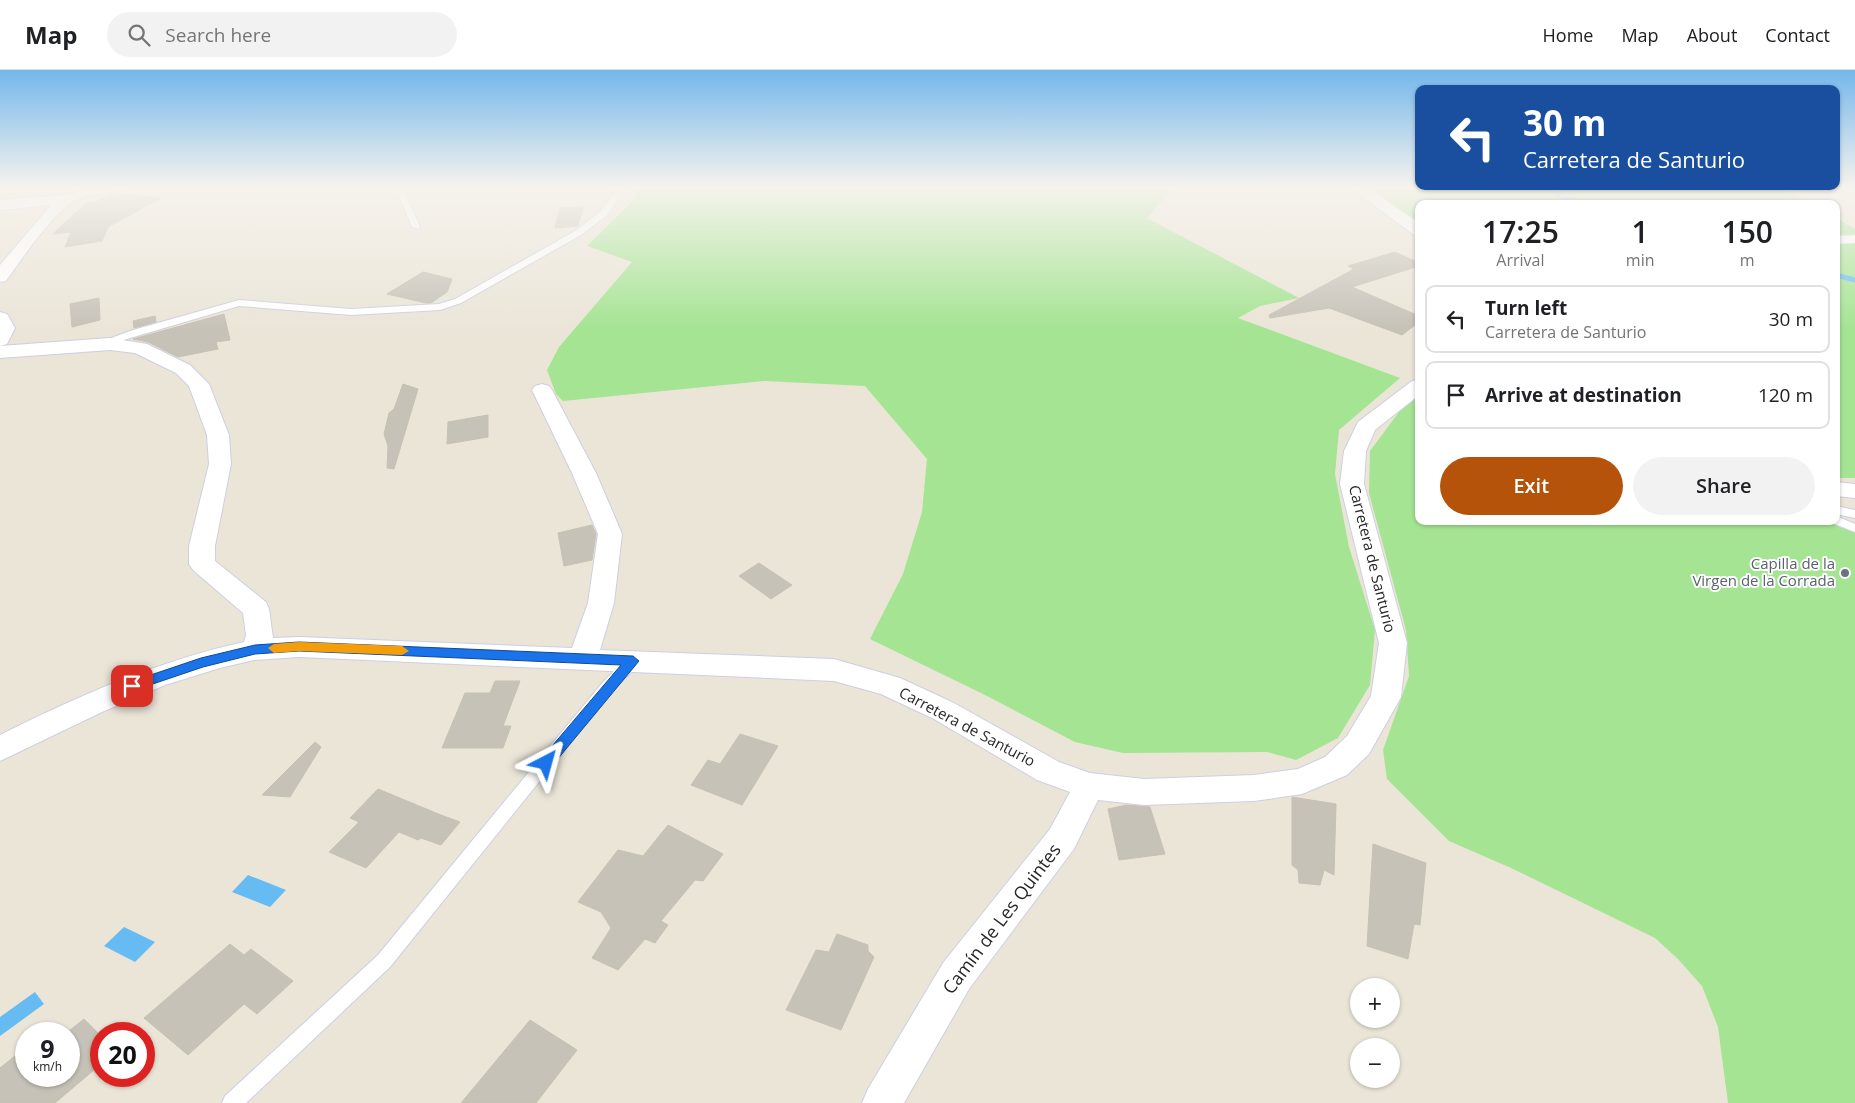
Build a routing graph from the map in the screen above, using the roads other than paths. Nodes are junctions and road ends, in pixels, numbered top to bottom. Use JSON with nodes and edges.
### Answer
{"nodes":[{"id":1,"x":34,"y":234,"type":"edge"},
{"id":2,"x":576,"y":234,"type":"edge"},
{"id":3,"x":1855,"y":239,"type":"edge"},
{"id":4,"x":1840,"y":240,"type":"edge"},
{"id":5,"x":0,"y":277,"type":"edge"},
{"id":6,"x":0,"y":318,"type":"edge"},
{"id":7,"x":0,"y":340,"type":"edge"},
{"id":8,"x":98,"y":345,"type":"junction"},
{"id":9,"x":0,"y":352,"type":"edge"},
{"id":10,"x":1415,"y":387,"type":"edge"},
{"id":11,"x":542,"y":390,"type":"dead end"},
{"id":12,"x":1840,"y":489,"type":"edge"},
{"id":13,"x":1855,"y":491,"type":"edge"},
{"id":14,"x":1840,"y":511,"type":"edge"},
{"id":15,"x":1855,"y":514,"type":"edge"},
{"id":16,"x":1840,"y":522,"type":"edge"},
{"id":17,"x":1855,"y":528,"type":"edge"},
{"id":18,"x":255,"y":650,"type":"junction"},
{"id":19,"x":583,"y":658,"type":"junction"},
{"id":20,"x":633,"y":661,"type":"junction"},
{"id":21,"x":0,"y":749,"type":"edge"},
{"id":22,"x":1090,"y":786,"type":"junction"},
{"id":23,"x":232,"y":1103,"type":"edge"},
{"id":24,"x":882,"y":1103,"type":"edge"}],
"edges":[{"from":1,"to":5,"type":"street"},
{"from":2,"to":8,"type":"lane"},
{"from":3,"to":4,"type":"street"},
{"from":6,"to":7,"type":"street"},
{"from":8,"to":9,"type":"street"},
{"from":8,"to":18,"type":"street"},
{"from":10,"to":22,"type":"street","name":"Carretera de Santurio"},
{"from":11,"to":19,"type":"street"},
{"from":12,"to":13,"type":"street"},
{"from":14,"to":15,"type":"lane"},
{"from":16,"to":17,"type":"lane"},
{"from":18,"to":19,"type":"street","name":"Carretera de Santurio"},
{"from":18,"to":21,"type":"street","name":"Carretera de Santurio"},
{"from":19,"to":20,"type":"street","name":"Carretera de Santurio"},
{"from":20,"to":22,"type":"street","name":"Carretera de Santurio"},
{"from":20,"to":23,"type":"lane"},
{"from":22,"to":24,"type":"street","name":"Camín de Les Quintes"}]}
